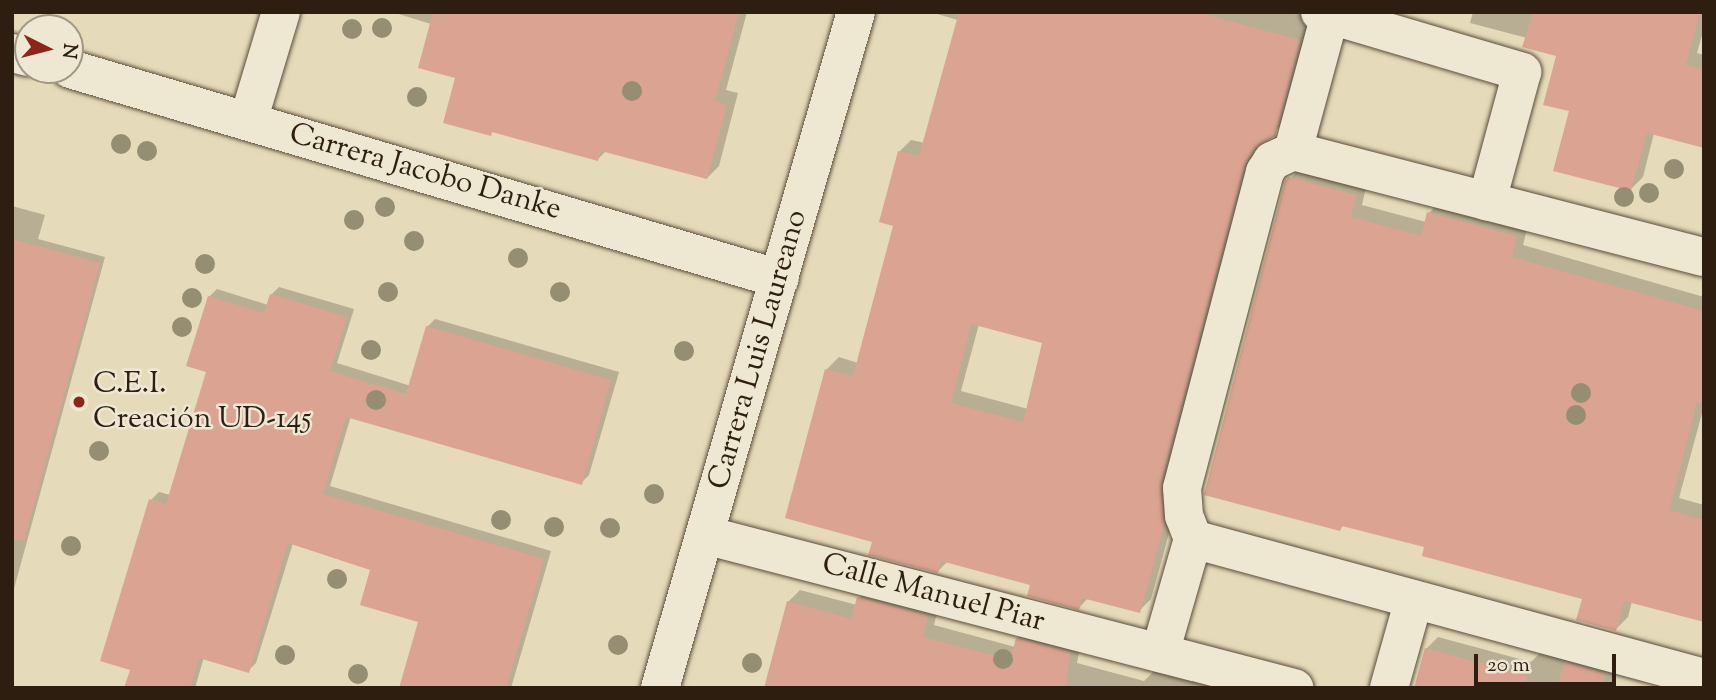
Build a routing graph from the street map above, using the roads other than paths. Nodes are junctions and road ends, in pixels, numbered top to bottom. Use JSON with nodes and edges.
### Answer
{"nodes":[{"id":1,"x":281,"y":12,"type":"edge"},
{"id":2,"x":856,"y":12,"type":"edge"},
{"id":3,"x":1325,"y":14,"type":"edge"},
{"id":4,"x":84,"y":73,"type":"edge"},
{"id":5,"x":248,"y":121,"type":"junction"},
{"id":6,"x":1293,"y":151,"type":"junction"},
{"id":7,"x":1487,"y":201,"type":"junction"},
{"id":8,"x":1704,"y":257,"type":"edge"},
{"id":9,"x":780,"y":279,"type":"junction"},
{"id":10,"x":705,"y":535,"type":"junction"},
{"id":11,"x":1193,"y":538,"type":"junction"},
{"id":12,"x":1414,"y":599,"type":"junction"},
{"id":13,"x":1160,"y":653,"type":"junction"},
{"id":14,"x":1704,"y":678,"type":"edge"},
{"id":15,"x":660,"y":688,"type":"edge"},
{"id":16,"x":1294,"y":688,"type":"edge"},
{"id":17,"x":1389,"y":688,"type":"edge"}],
"edges":[{"from":1,"to":5,"type":"street"},
{"from":2,"to":9,"type":"street","name":"Carrera Luis Laureano"},
{"from":3,"to":6,"type":"street"},
{"from":3,"to":7,"type":"street"},
{"from":4,"to":5,"type":"street","name":"Carrera Jacobo Danke"},
{"from":5,"to":9,"type":"street","name":"Carrera Jacobo Danke"},
{"from":6,"to":7,"type":"street"},
{"from":6,"to":11,"type":"street"},
{"from":7,"to":8,"type":"street"},
{"from":9,"to":10,"type":"street","name":"Carrera Luis Laureano"},
{"from":10,"to":13,"type":"street","name":"Calle Manuel Piar"},
{"from":10,"to":15,"type":"street","name":"Carrera Luis Laureano"},
{"from":11,"to":12,"type":"street"},
{"from":11,"to":13,"type":"street"},
{"from":12,"to":14,"type":"street"},
{"from":12,"to":17,"type":"street"},
{"from":13,"to":16,"type":"street","name":"Calle Manuel Piar"}]}
